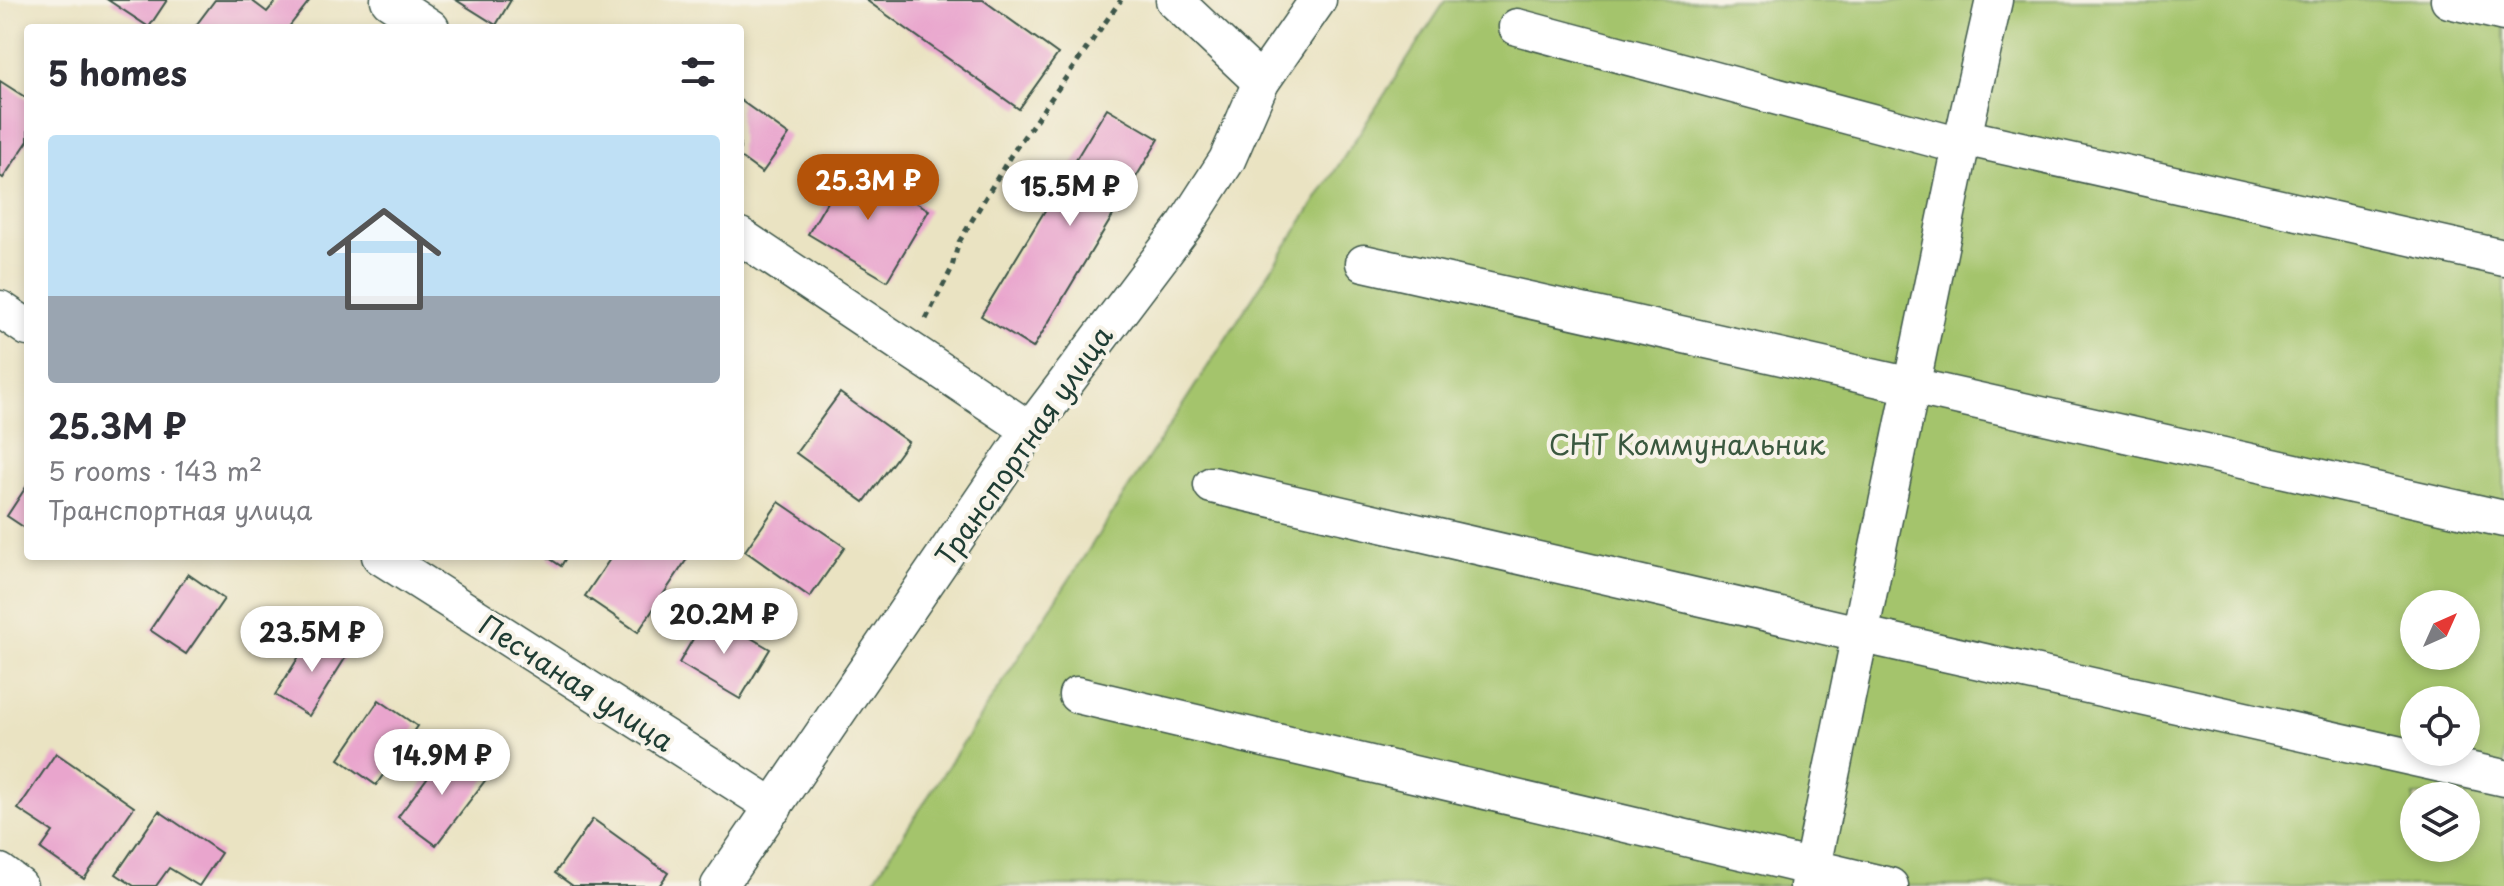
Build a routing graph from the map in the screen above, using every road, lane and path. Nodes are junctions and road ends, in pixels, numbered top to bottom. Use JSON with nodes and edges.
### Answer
{"nodes":[{"id":1,"x":389,"y":0,"type":"edge"},
{"id":2,"x":1121,"y":0,"type":"edge"},
{"id":3,"x":1174,"y":0,"type":"edge"},
{"id":4,"x":1318,"y":0,"type":"edge"},
{"id":5,"x":1994,"y":0,"type":"edge"},
{"id":6,"x":2449,"y":0,"type":"edge"},
{"id":7,"x":2504,"y":13,"type":"edge"},
{"id":8,"x":425,"y":24,"type":"edge"},
{"id":9,"x":1517,"y":27,"type":"dead end"},
{"id":10,"x":1261,"y":82,"type":"junction"},
{"id":11,"x":1962,"y":142,"type":"junction"},
{"id":12,"x":744,"y":239,"type":"edge"},
{"id":13,"x":2504,"y":258,"type":"edge"},
{"id":14,"x":1364,"y":263,"type":"dead end"},
{"id":15,"x":0,"y":309,"type":"edge"},
{"id":16,"x":24,"y":325,"type":"edge"},
{"id":17,"x":909,"y":351,"type":"junction"},
{"id":18,"x":1911,"y":388,"type":"junction"},
{"id":19,"x":1030,"y":430,"type":"junction"},
{"id":20,"x":1212,"y":485,"type":"dead end"},
{"id":21,"x":2504,"y":519,"type":"edge"},
{"id":22,"x":386,"y":560,"type":"edge"},
{"id":23,"x":1859,"y":634,"type":"junction"},
{"id":24,"x":1077,"y":695,"type":"dead end"},
{"id":25,"x":2504,"y":778,"type":"edge"},
{"id":26,"x":774,"y":807,"type":"junction"},
{"id":27,"x":0,"y":872,"type":"edge"},
{"id":28,"x":1809,"y":877,"type":"edge"},
{"id":29,"x":19,"y":886,"type":"edge"},
{"id":30,"x":719,"y":886,"type":"edge"},
{"id":31,"x":1890,"y":886,"type":"edge"}],
"edges":[{"from":1,"to":8,"type":"street"},
{"from":2,"to":17,"type":"path"},
{"from":3,"to":10,"type":"street"},
{"from":4,"to":10,"type":"street","name":"Транспортная улица"},
{"from":5,"to":11,"type":"street"},
{"from":6,"to":7,"type":"street"},
{"from":9,"to":11,"type":"street"},
{"from":10,"to":19,"type":"street","name":"Транспортная улица"},
{"from":11,"to":13,"type":"street"},
{"from":11,"to":18,"type":"street"},
{"from":12,"to":17,"type":"street"},
{"from":14,"to":18,"type":"street"},
{"from":15,"to":16,"type":"street"},
{"from":17,"to":19,"type":"street"},
{"from":18,"to":21,"type":"street"},
{"from":18,"to":23,"type":"street"},
{"from":19,"to":26,"type":"street","name":"Транспортная улица"},
{"from":20,"to":23,"type":"street"},
{"from":22,"to":26,"type":"street","name":"Песчаная улица"},
{"from":23,"to":25,"type":"street"},
{"from":23,"to":28,"type":"street"},
{"from":24,"to":28,"type":"street"},
{"from":26,"to":30,"type":"street","name":"Транспортная улица"},
{"from":27,"to":29,"type":"street"},
{"from":28,"to":31,"type":"street"}]}
